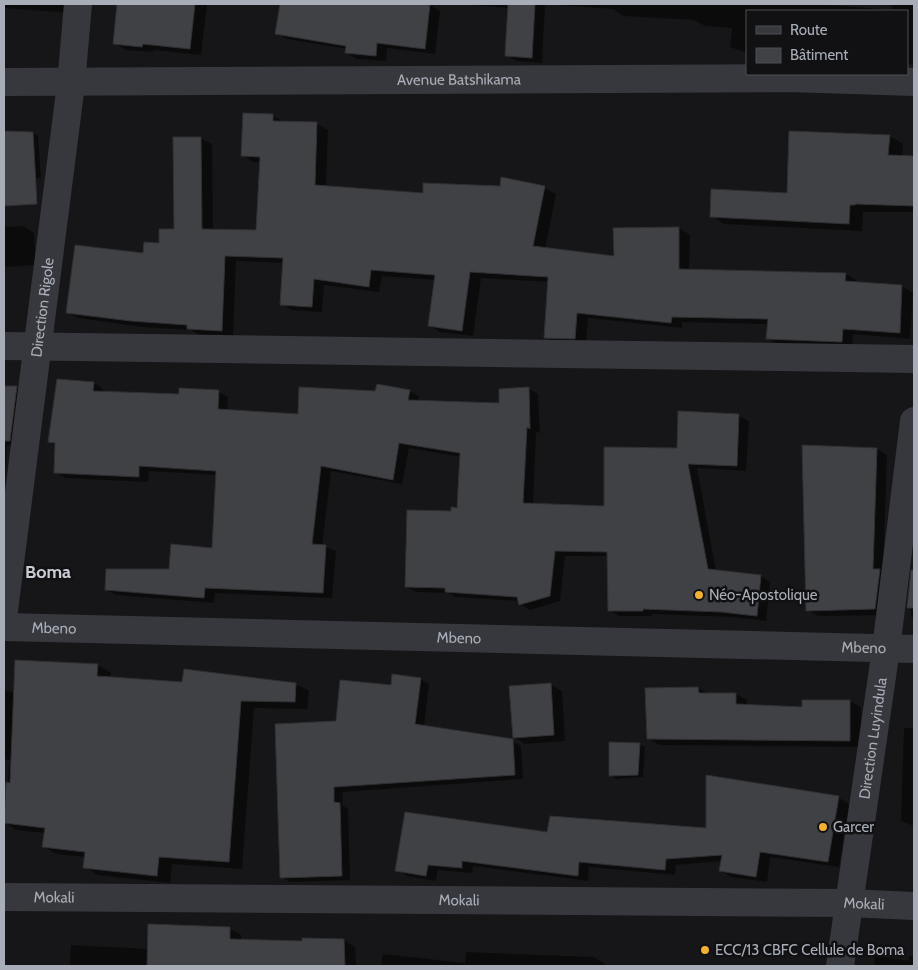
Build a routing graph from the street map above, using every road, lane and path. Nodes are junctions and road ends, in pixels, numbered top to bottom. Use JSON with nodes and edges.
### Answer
{"nodes":[{"id":1,"x":78,"y":4,"type":"edge"},
{"id":2,"x":4,"y":82,"type":"edge"},
{"id":3,"x":914,"y":82,"type":"edge"},
{"id":4,"x":71,"y":84,"type":"junction"},
{"id":5,"x":4,"y":346,"type":"edge"},
{"id":6,"x":36,"y":346,"type":"junction"},
{"id":7,"x":914,"y":359,"type":"edge"},
{"id":8,"x":914,"y":421,"type":"edge"},
{"id":9,"x":4,"y":610,"type":"edge"},
{"id":10,"x":4,"y":627,"type":"edge"},
{"id":11,"x":886,"y":649,"type":"junction"},
{"id":12,"x":914,"y":650,"type":"edge"},
{"id":13,"x":4,"y":896,"type":"edge"},
{"id":14,"x":848,"y":903,"type":"junction"},
{"id":15,"x":914,"y":906,"type":"edge"},
{"id":16,"x":840,"y":966,"type":"edge"}],
"edges":[{"from":1,"to":4,"type":"street","name":"Direction Rigole"},
{"from":2,"to":4,"type":"street","name":"Avenue Batshikama"},
{"from":3,"to":4,"type":"street","name":"Avenue Batshikama"},
{"from":4,"to":6,"type":"street","name":"Direction Rigole"},
{"from":5,"to":6,"type":"street"},
{"from":6,"to":7,"type":"street"},
{"from":6,"to":9,"type":"street","name":"Direction Rigole"},
{"from":8,"to":11,"type":"street","name":"Direction Luyindula"},
{"from":10,"to":11,"type":"street","name":"Mbeno"},
{"from":11,"to":12,"type":"street","name":"Mbeno"},
{"from":11,"to":14,"type":"street","name":"Direction Luyindula"},
{"from":13,"to":14,"type":"street","name":"Mokali"},
{"from":14,"to":15,"type":"street","name":"Mokali"},
{"from":14,"to":16,"type":"street","name":"Direction Luyindula"}]}
